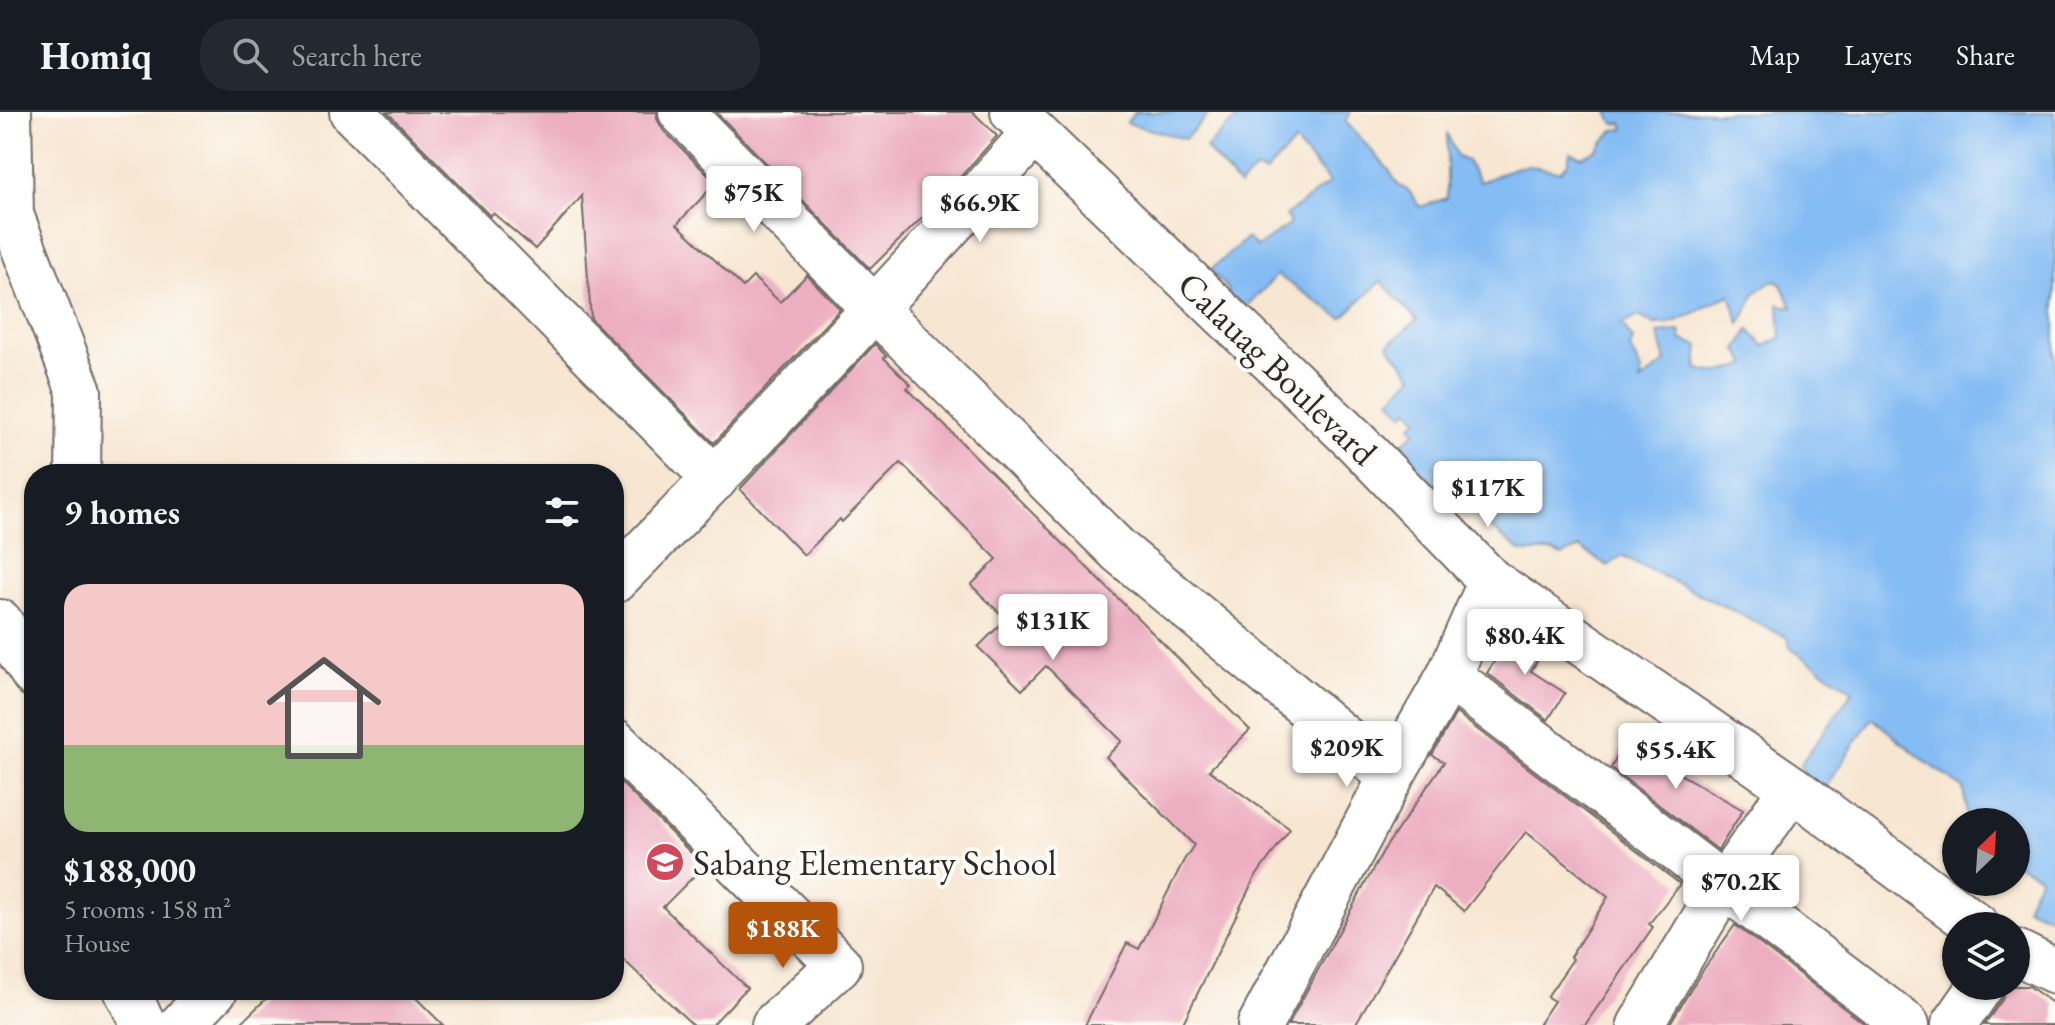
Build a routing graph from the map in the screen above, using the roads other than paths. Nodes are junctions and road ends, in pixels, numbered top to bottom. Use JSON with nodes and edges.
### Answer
{"nodes":[{"id":1,"x":9,"y":112,"type":"edge"},
{"id":2,"x":352,"y":112,"type":"edge"},
{"id":3,"x":681,"y":112,"type":"edge"},
{"id":4,"x":1023,"y":122,"type":"edge"},
{"id":5,"x":6,"y":206,"type":"edge"},
{"id":6,"x":875,"y":309,"type":"junction"},
{"id":7,"x":78,"y":464,"type":"edge"},
{"id":8,"x":715,"y":479,"type":"junction"},
{"id":9,"x":624,"y":571,"type":"edge"},
{"id":10,"x":1491,"y":581,"type":"junction"},
{"id":11,"x":0,"y":622,"type":"edge"},
{"id":12,"x":24,"y":659,"type":"edge"},
{"id":13,"x":1449,"y":676,"type":"junction"},
{"id":14,"x":624,"y":751,"type":"edge"},
{"id":15,"x":1391,"y":777,"type":"junction"},
{"id":16,"x":1792,"y":788,"type":"junction"},
{"id":17,"x":1723,"y":887,"type":"junction"},
{"id":18,"x":1958,"y":912,"type":"edge"},
{"id":19,"x":2030,"y":959,"type":"edge"},
{"id":20,"x":2055,"y":971,"type":"edge"},
{"id":21,"x":131,"y":1000,"type":"edge"},
{"id":22,"x":205,"y":1000,"type":"edge"},
{"id":23,"x":1971,"y":1000,"type":"edge"},
{"id":24,"x":144,"y":1025,"type":"edge"},
{"id":25,"x":181,"y":1025,"type":"edge"},
{"id":26,"x":774,"y":1025,"type":"edge"},
{"id":27,"x":1260,"y":1025,"type":"edge"},
{"id":28,"x":1640,"y":1025,"type":"edge"},
{"id":29,"x":1907,"y":1025,"type":"edge"},
{"id":30,"x":1954,"y":1025,"type":"edge"}],
"edges":[{"from":1,"to":5,"type":"street"},
{"from":2,"to":8,"type":"street"},
{"from":3,"to":6,"type":"street"},
{"from":4,"to":6,"type":"street"},
{"from":4,"to":10,"type":"street","name":"Calauag Boulevard"},
{"from":5,"to":7,"type":"street"},
{"from":6,"to":8,"type":"street"},
{"from":6,"to":15,"type":"street"},
{"from":8,"to":9,"type":"street"},
{"from":10,"to":13,"type":"street"},
{"from":10,"to":16,"type":"street","name":"Calauag Boulevard"},
{"from":11,"to":12,"type":"street"},
{"from":13,"to":15,"type":"street"},
{"from":13,"to":17,"type":"street"},
{"from":14,"to":26,"type":"street"},
{"from":15,"to":27,"type":"street"},
{"from":16,"to":17,"type":"street"},
{"from":16,"to":18,"type":"street","name":"Calauag Boulevard"},
{"from":17,"to":28,"type":"street"},
{"from":17,"to":29,"type":"street"},
{"from":19,"to":20,"type":"street"},
{"from":21,"to":24,"type":"street"},
{"from":22,"to":25,"type":"street"},
{"from":23,"to":30,"type":"street"}]}
